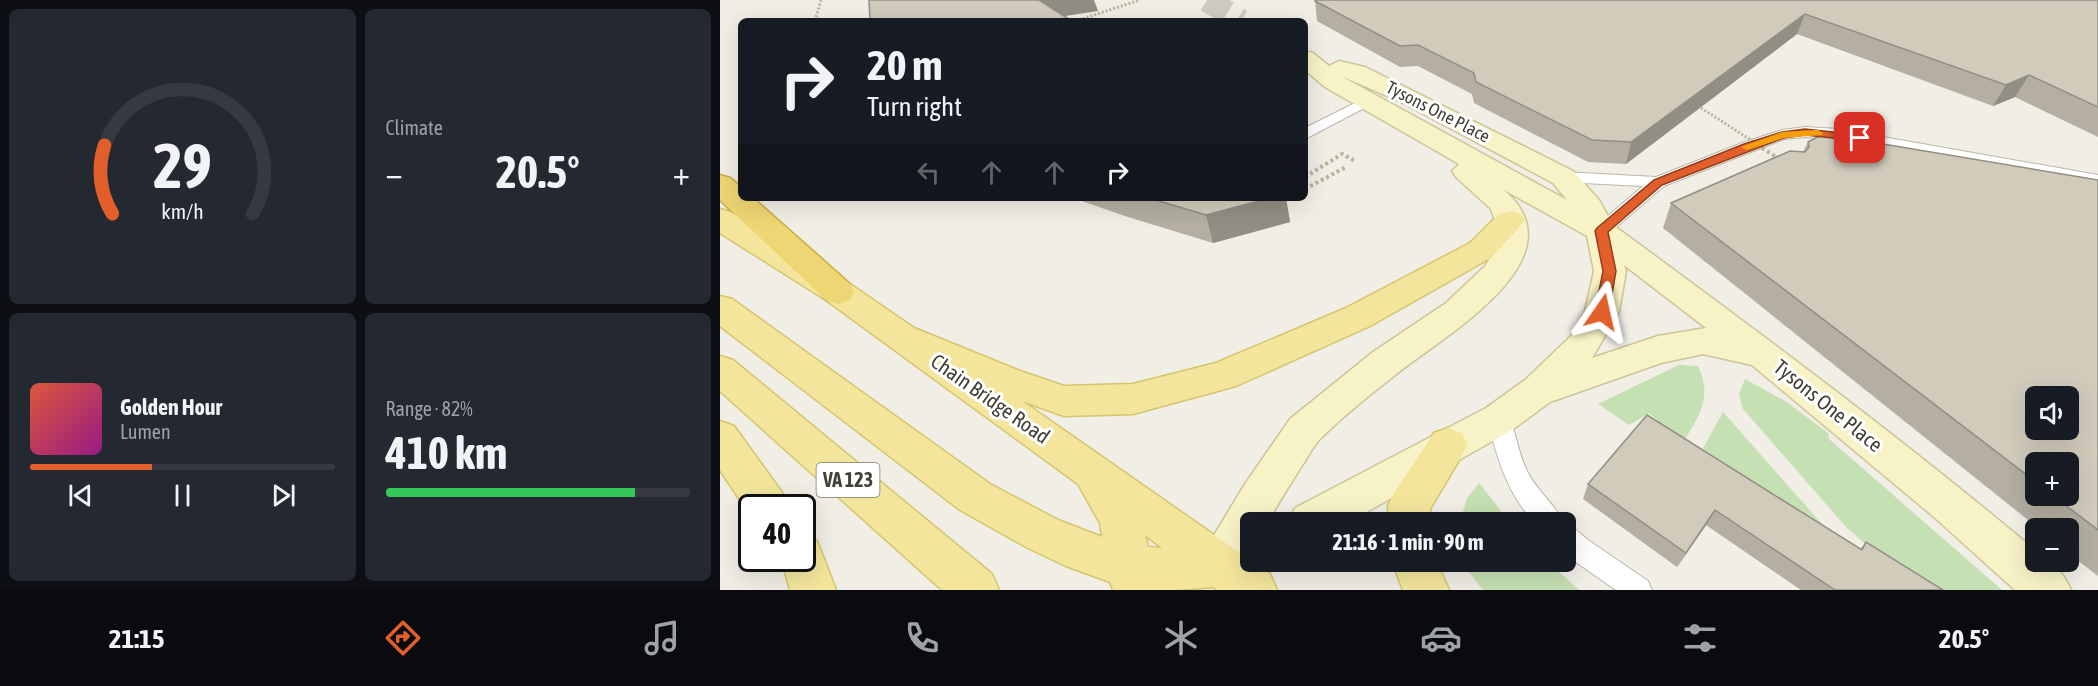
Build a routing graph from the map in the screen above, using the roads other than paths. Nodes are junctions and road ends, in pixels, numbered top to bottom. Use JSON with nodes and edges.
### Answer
{"nodes":[{"id":1,"x":1309,"y":61,"type":"edge"},
{"id":2,"x":1375,"y":106,"type":"junction"},
{"id":3,"x":1308,"y":133,"type":"edge"},
{"id":4,"x":1748,"y":146,"type":"junction"},
{"id":5,"x":1764,"y":156,"type":"dead end"},
{"id":6,"x":1563,"y":177,"type":"junction"},
{"id":7,"x":2098,"y":180,"type":"edge"},
{"id":8,"x":1658,"y":182,"type":"junction"},
{"id":9,"x":720,"y":184,"type":"edge"},
{"id":10,"x":738,"y":200,"type":"edge"},
{"id":11,"x":739,"y":201,"type":"edge"},
{"id":12,"x":720,"y":219,"type":"edge"},
{"id":13,"x":1510,"y":221,"type":"junction"},
{"id":14,"x":1601,"y":231,"type":"junction"},
{"id":15,"x":838,"y":292,"type":"junction"},
{"id":16,"x":720,"y":308,"type":"edge"},
{"id":17,"x":902,"y":337,"type":"junction"},
{"id":18,"x":1766,"y":356,"type":"junction"},
{"id":19,"x":720,"y":370,"type":"edge"},
{"id":20,"x":1538,"y":391,"type":"junction"},
{"id":21,"x":1499,"y":419,"type":"junction"},
{"id":22,"x":720,"y":438,"type":"edge"},
{"id":23,"x":1448,"y":445,"type":"junction"},
{"id":24,"x":1090,"y":470,"type":"junction"},
{"id":25,"x":759,"y":494,"type":"edge"},
{"id":26,"x":1328,"y":512,"type":"edge"},
{"id":27,"x":1409,"y":512,"type":"edge"},
{"id":28,"x":1539,"y":512,"type":"edge"},
{"id":29,"x":1576,"y":546,"type":"edge"},
{"id":30,"x":807,"y":572,"type":"edge"},
{"id":31,"x":1419,"y":572,"type":"edge"},
{"id":32,"x":1236,"y":574,"type":"edge"},
{"id":33,"x":1132,"y":579,"type":"edge"},
{"id":34,"x":813,"y":590,"type":"edge"},
{"id":35,"x":976,"y":590,"type":"edge"},
{"id":36,"x":1426,"y":590,"type":"edge"},
{"id":37,"x":1640,"y":590,"type":"edge"},
{"id":38,"x":2048,"y":590,"type":"edge"}],
"edges":[{"from":1,"to":2,"type":"street","name":"Tysons One Place"},
{"from":1,"to":6,"type":"street","name":"Tysons One Place"},
{"from":2,"to":3,"type":"lane"},
{"from":2,"to":13,"type":"street"},
{"from":2,"to":14,"type":"street","name":"Tysons One Place"},
{"from":4,"to":5,"type":"lane"},
{"from":4,"to":7,"type":"lane"},
{"from":4,"to":8,"type":"lane"},
{"from":6,"to":8,"type":"lane"},
{"from":6,"to":14,"type":"street","name":"Tysons One Place"},
{"from":8,"to":14,"type":"lane"},
{"from":9,"to":10,"type":"highway"},
{"from":11,"to":15,"type":"highway"},
{"from":12,"to":15,"type":"main road","name":"Chain Bridge Road"},
{"from":13,"to":17,"type":"main road"},
{"from":13,"to":32,"type":"street"},
{"from":14,"to":18,"type":"street","name":"Tysons One Place"},
{"from":14,"to":20,"type":"street"},
{"from":15,"to":17,"type":"main road","name":"Chain Bridge Road"},
{"from":16,"to":33,"type":"main road"},
{"from":17,"to":24,"type":"main road","name":"Chain Bridge Road"},
{"from":18,"to":20,"type":"street"},
{"from":18,"to":38,"type":"street","name":"Tysons One Place"},
{"from":19,"to":35,"type":"main road","number":"VA 123"},
{"from":20,"to":21,"type":"street"},
{"from":21,"to":23,"type":"street"},
{"from":21,"to":28,"type":"lane"},
{"from":22,"to":25,"type":"main road"},
{"from":23,"to":26,"type":"street"},
{"from":23,"to":27,"type":"main road"},
{"from":24,"to":32,"type":"main road","name":"Chain Bridge Road"},
{"from":24,"to":33,"type":"main road"},
{"from":29,"to":37,"type":"lane"},
{"from":30,"to":34,"type":"main road"},
{"from":31,"to":36,"type":"main road"},
{"from":32,"to":33,"type":"main road"}]}
